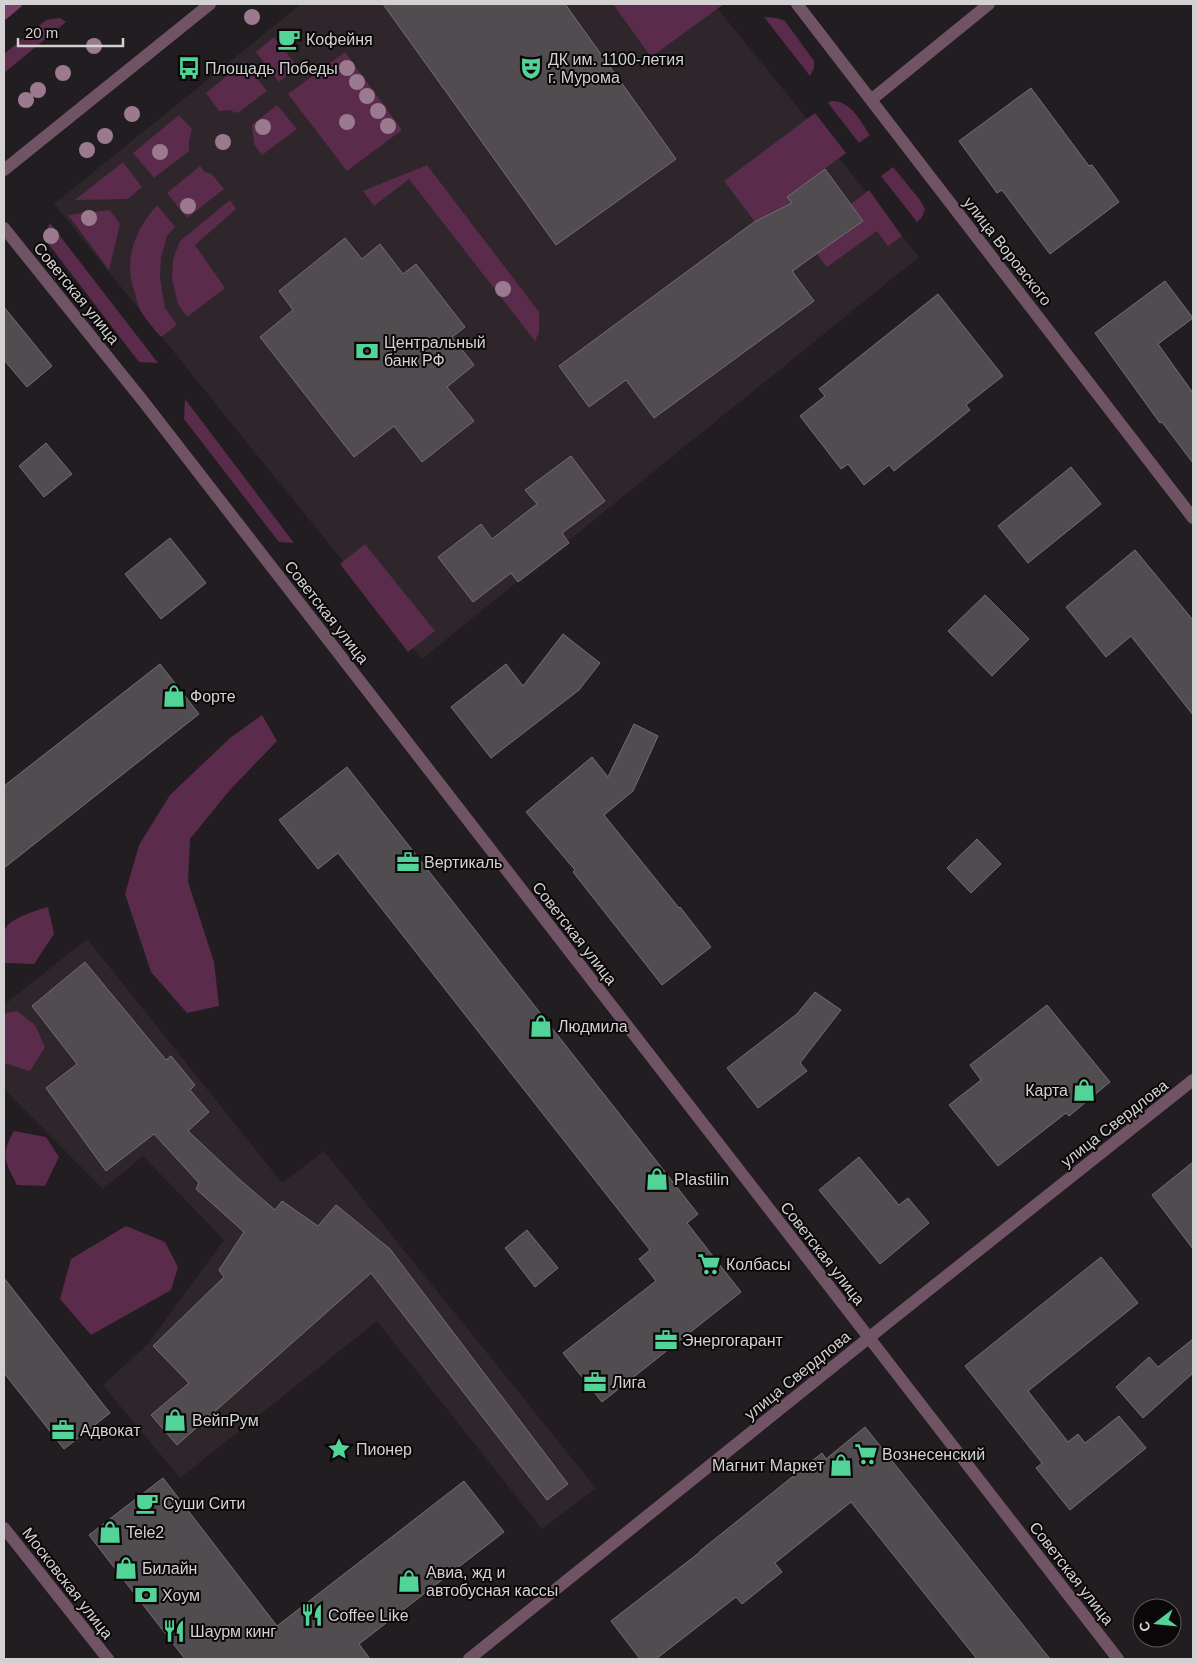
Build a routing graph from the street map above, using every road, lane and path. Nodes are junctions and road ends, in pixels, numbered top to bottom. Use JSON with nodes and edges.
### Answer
{"nodes":[{"id":1,"x":210,"y":4,"type":"edge"},
{"id":2,"x":797,"y":4,"type":"edge"},
{"id":3,"x":989,"y":4,"type":"edge"},
{"id":4,"x":871,"y":100,"type":"junction"},
{"id":5,"x":4,"y":170,"type":"edge"},
{"id":6,"x":4,"y":228,"type":"edge"},
{"id":7,"x":1193,"y":518,"type":"edge"},
{"id":8,"x":1193,"y":1080,"type":"edge"},
{"id":9,"x":869,"y":1338,"type":"junction"},
{"id":10,"x":4,"y":1528,"type":"edge"},
{"id":11,"x":108,"y":1659,"type":"edge"},
{"id":12,"x":469,"y":1659,"type":"edge"},
{"id":13,"x":1118,"y":1659,"type":"edge"}],
"edges":[{"from":1,"to":5,"type":"street"},
{"from":2,"to":4,"type":"street","name":"улица Воровского"},
{"from":3,"to":4,"type":"street"},
{"from":4,"to":7,"type":"street","name":"улица Воровского"},
{"from":6,"to":9,"type":"street","name":"Советская улица"},
{"from":8,"to":9,"type":"street","name":"улица Свердлова"},
{"from":9,"to":12,"type":"street","name":"улица Свердлова"},
{"from":9,"to":13,"type":"street","name":"Советская улица"},
{"from":10,"to":11,"type":"street","name":"Московская улица"}]}
